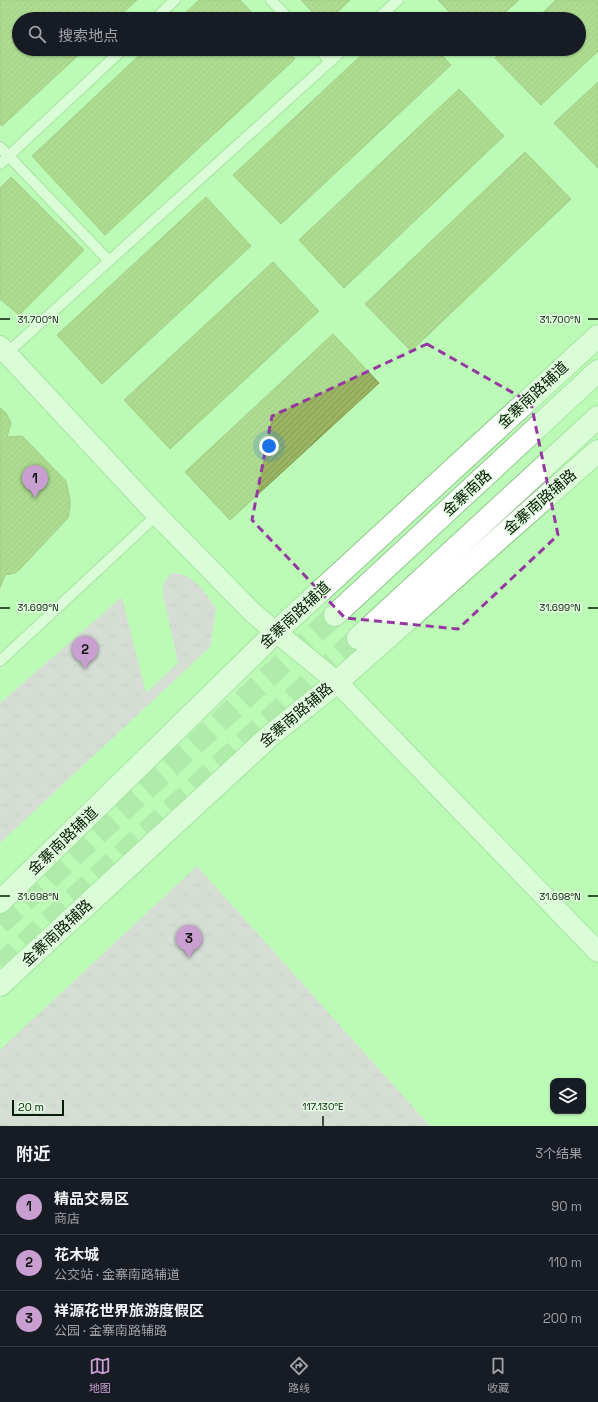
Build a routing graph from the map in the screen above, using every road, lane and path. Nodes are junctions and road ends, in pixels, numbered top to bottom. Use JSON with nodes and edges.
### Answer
{"nodes":[{"id":1,"x":175,"y":0,"type":"edge"},
{"id":2,"x":271,"y":0,"type":"edge"},
{"id":3,"x":398,"y":0,"type":"edge"},
{"id":4,"x":162,"y":12,"type":"edge"},
{"id":5,"x":282,"y":12,"type":"edge"},
{"id":6,"x":385,"y":12,"type":"edge"},
{"id":7,"x":116,"y":56,"type":"edge"},
{"id":8,"x":325,"y":56,"type":"edge"},
{"id":9,"x":336,"y":56,"type":"edge"},
{"id":10,"x":330,"y":61,"type":"junction"},
{"id":11,"x":0,"y":147,"type":"edge"},
{"id":12,"x":9,"y":156,"type":"junction"},
{"id":13,"x":0,"y":164,"type":"edge"},
{"id":14,"x":109,"y":261,"type":"junction"},
{"id":15,"x":598,"y":336,"type":"edge"},
{"id":16,"x":3,"y":350,"type":"edge"},
{"id":17,"x":598,"y":371,"type":"edge"},
{"id":18,"x":598,"y":417,"type":"edge"},
{"id":19,"x":598,"y":451,"type":"edge"},
{"id":20,"x":157,"y":515,"type":"junction"},
{"id":21,"x":335,"y":615,"type":"tunnel mouth"},
{"id":22,"x":276,"y":632,"type":"junction"},
{"id":23,"x":358,"y":638,"type":"tunnel mouth"},
{"id":24,"x":0,"y":661,"type":"edge"},
{"id":25,"x":337,"y":682,"type":"junction"},
{"id":26,"x":0,"y":902,"type":"edge"},
{"id":27,"x":598,"y":952,"type":"edge"},
{"id":28,"x":0,"y":985,"type":"edge"}],
"edges":[{"from":1,"to":4,"type":"lane"},
{"from":2,"to":5,"type":"lane"},
{"from":3,"to":6,"type":"lane"},
{"from":7,"to":12,"type":"lane"},
{"from":8,"to":10,"type":"lane"},
{"from":9,"to":10,"type":"lane"},
{"from":10,"to":14,"type":"lane"},
{"from":11,"to":12,"type":"lane"},
{"from":12,"to":13,"type":"lane"},
{"from":12,"to":14,"type":"lane"},
{"from":14,"to":16,"type":"lane"},
{"from":15,"to":22,"type":"main road","name":"金寨南路辅道"},
{"from":16,"to":20,"type":"street"},
{"from":17,"to":21,"type":"main road","name":"金寨南路"},
{"from":18,"to":23,"type":"main road"},
{"from":19,"to":25,"type":"main road","name":"金寨南路辅路"},
{"from":20,"to":22,"type":"street"},
{"from":20,"to":24,"type":"lane"},
{"from":22,"to":25,"type":"street"},
{"from":22,"to":26,"type":"main road","name":"金寨南路辅道"},
{"from":25,"to":27,"type":"street"},
{"from":25,"to":28,"type":"main road","name":"金寨南路辅路"}]}
